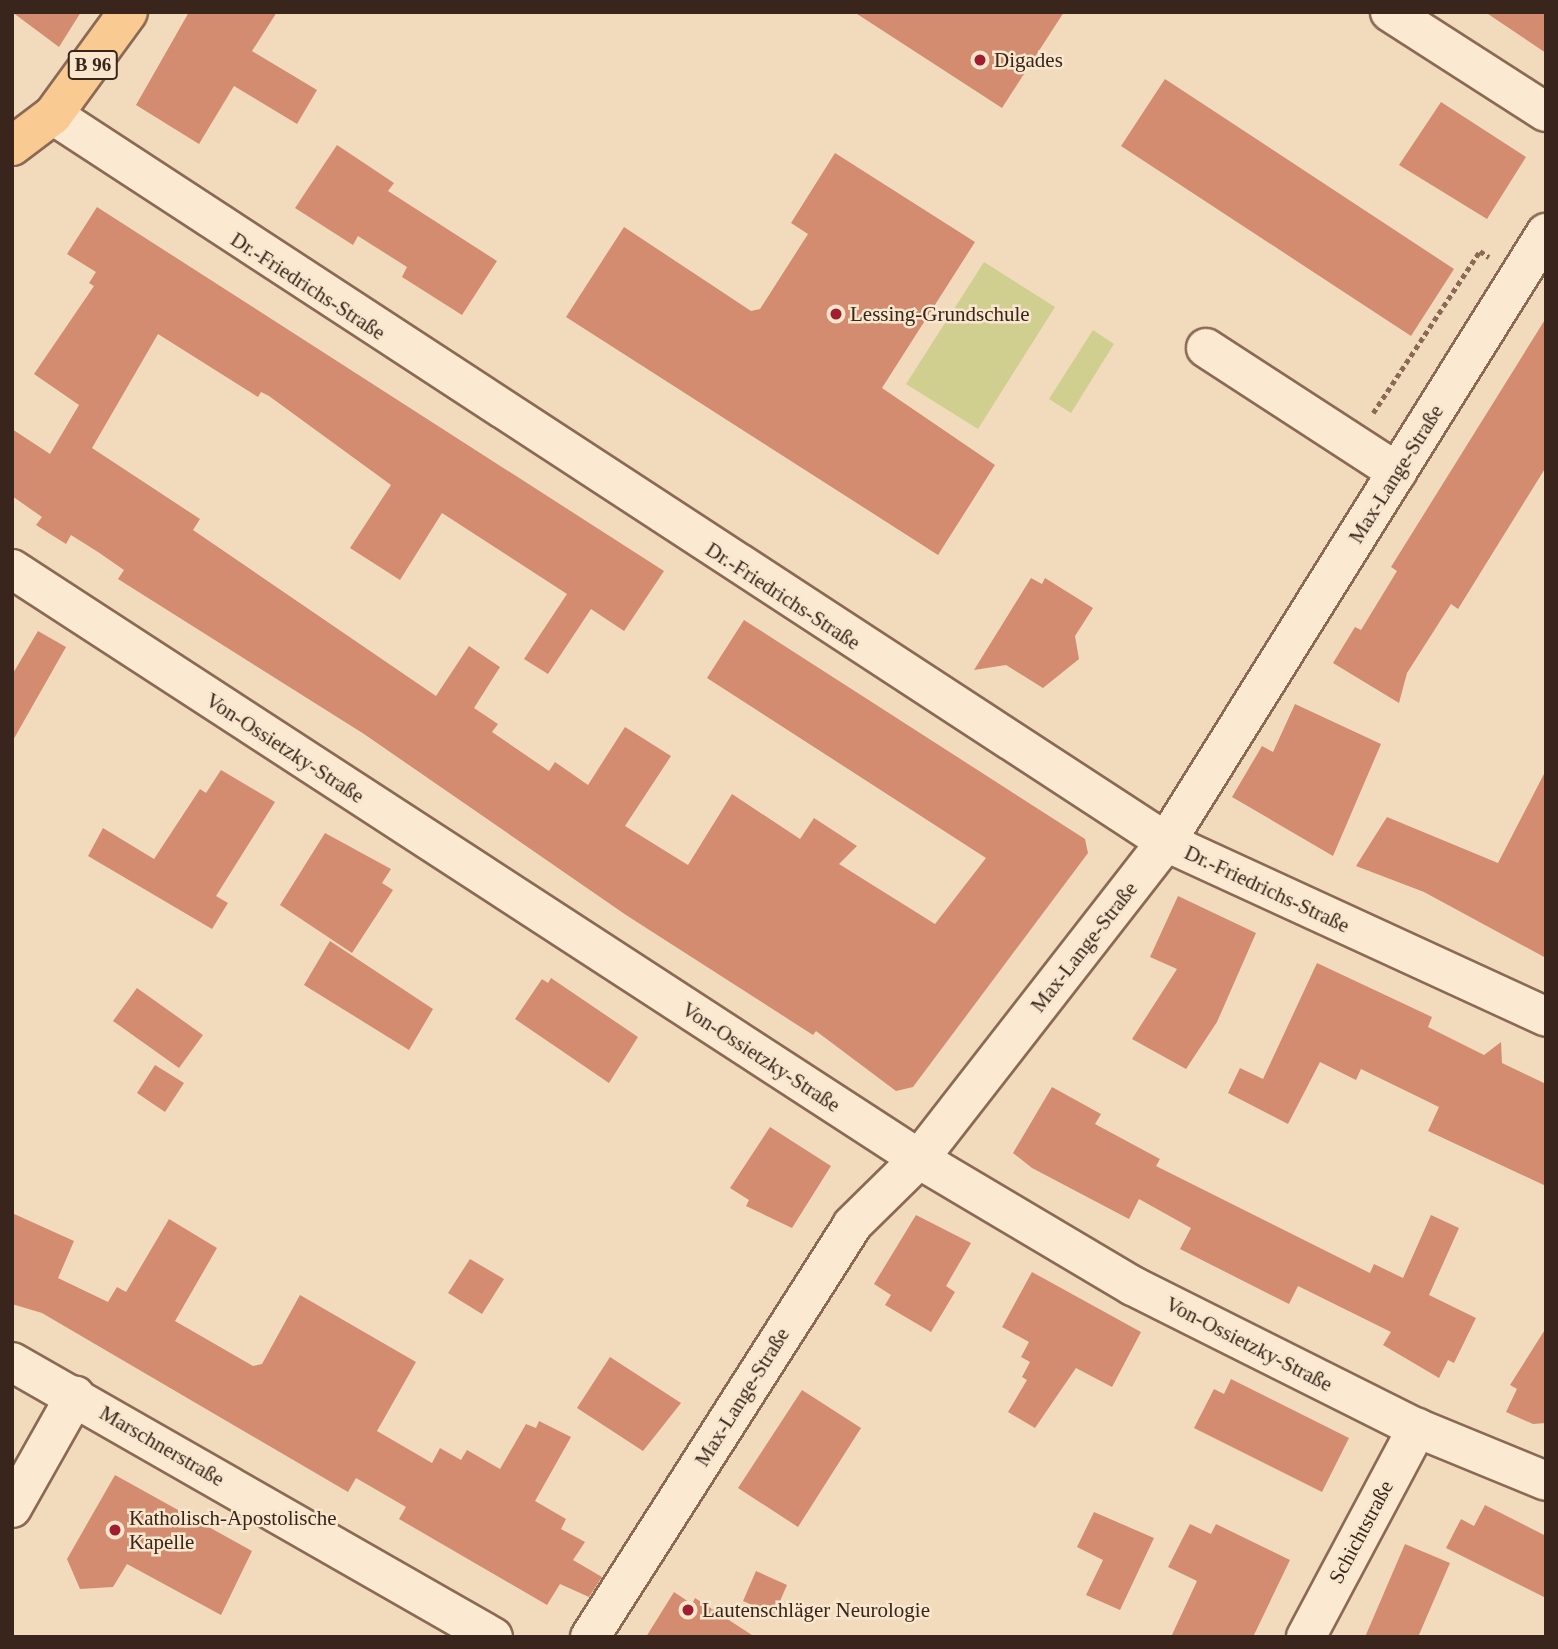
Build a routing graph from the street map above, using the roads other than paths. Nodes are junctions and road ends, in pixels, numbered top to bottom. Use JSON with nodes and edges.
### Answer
{"nodes":[{"id":1,"x":128,"y":12,"type":"edge"},
{"id":2,"x":1390,"y":12,"type":"edge"},
{"id":3,"x":1546,"y":112,"type":"edge"},
{"id":4,"x":53,"y":115,"type":"junction"},
{"id":5,"x":12,"y":146,"type":"edge"},
{"id":6,"x":1546,"y":233,"type":"edge"},
{"id":7,"x":1206,"y":348,"type":"dead end"},
{"id":8,"x":1397,"y":472,"type":"junction"},
{"id":9,"x":12,"y":569,"type":"edge"},
{"id":10,"x":1166,"y":842,"type":"junction"},
{"id":11,"x":1546,"y":1017,"type":"edge"},
{"id":12,"x":919,"y":1159,"type":"junction"},
{"id":13,"x":12,"y":1362,"type":"edge"},
{"id":14,"x":75,"y":1396,"type":"junction"},
{"id":15,"x":1417,"y":1428,"type":"junction"},
{"id":16,"x":1546,"y":1481,"type":"edge"},
{"id":17,"x":12,"y":1508,"type":"edge"},
{"id":18,"x":493,"y":1637,"type":"edge"},
{"id":19,"x":590,"y":1637,"type":"edge"},
{"id":20,"x":1306,"y":1637,"type":"edge"}],
"edges":[{"from":1,"to":4,"type":"main road","number":"B 96"},
{"from":2,"to":3,"type":"street"},
{"from":4,"to":5,"type":"main road","number":"B 96"},
{"from":4,"to":10,"type":"street","name":"Dr.-Friedrichs-Straße"},
{"from":6,"to":8,"type":"street","name":"Max-Lange-Straße"},
{"from":7,"to":8,"type":"street"},
{"from":8,"to":10,"type":"street","name":"Max-Lange-Straße"},
{"from":9,"to":12,"type":"street","name":"Von-Ossietzky-Straße"},
{"from":10,"to":11,"type":"street","name":"Dr.-Friedrichs-Straße"},
{"from":10,"to":12,"type":"street","name":"Max-Lange-Straße"},
{"from":12,"to":15,"type":"street","name":"Von-Ossietzky-Straße"},
{"from":12,"to":19,"type":"street","name":"Max-Lange-Straße"},
{"from":13,"to":14,"type":"street","name":"Marschnerstraße"},
{"from":14,"to":17,"type":"street"},
{"from":14,"to":18,"type":"street","name":"Marschnerstraße"},
{"from":15,"to":16,"type":"street","name":"Von-Ossietzky-Straße"},
{"from":15,"to":20,"type":"street","name":"Schichtstraße"}]}
